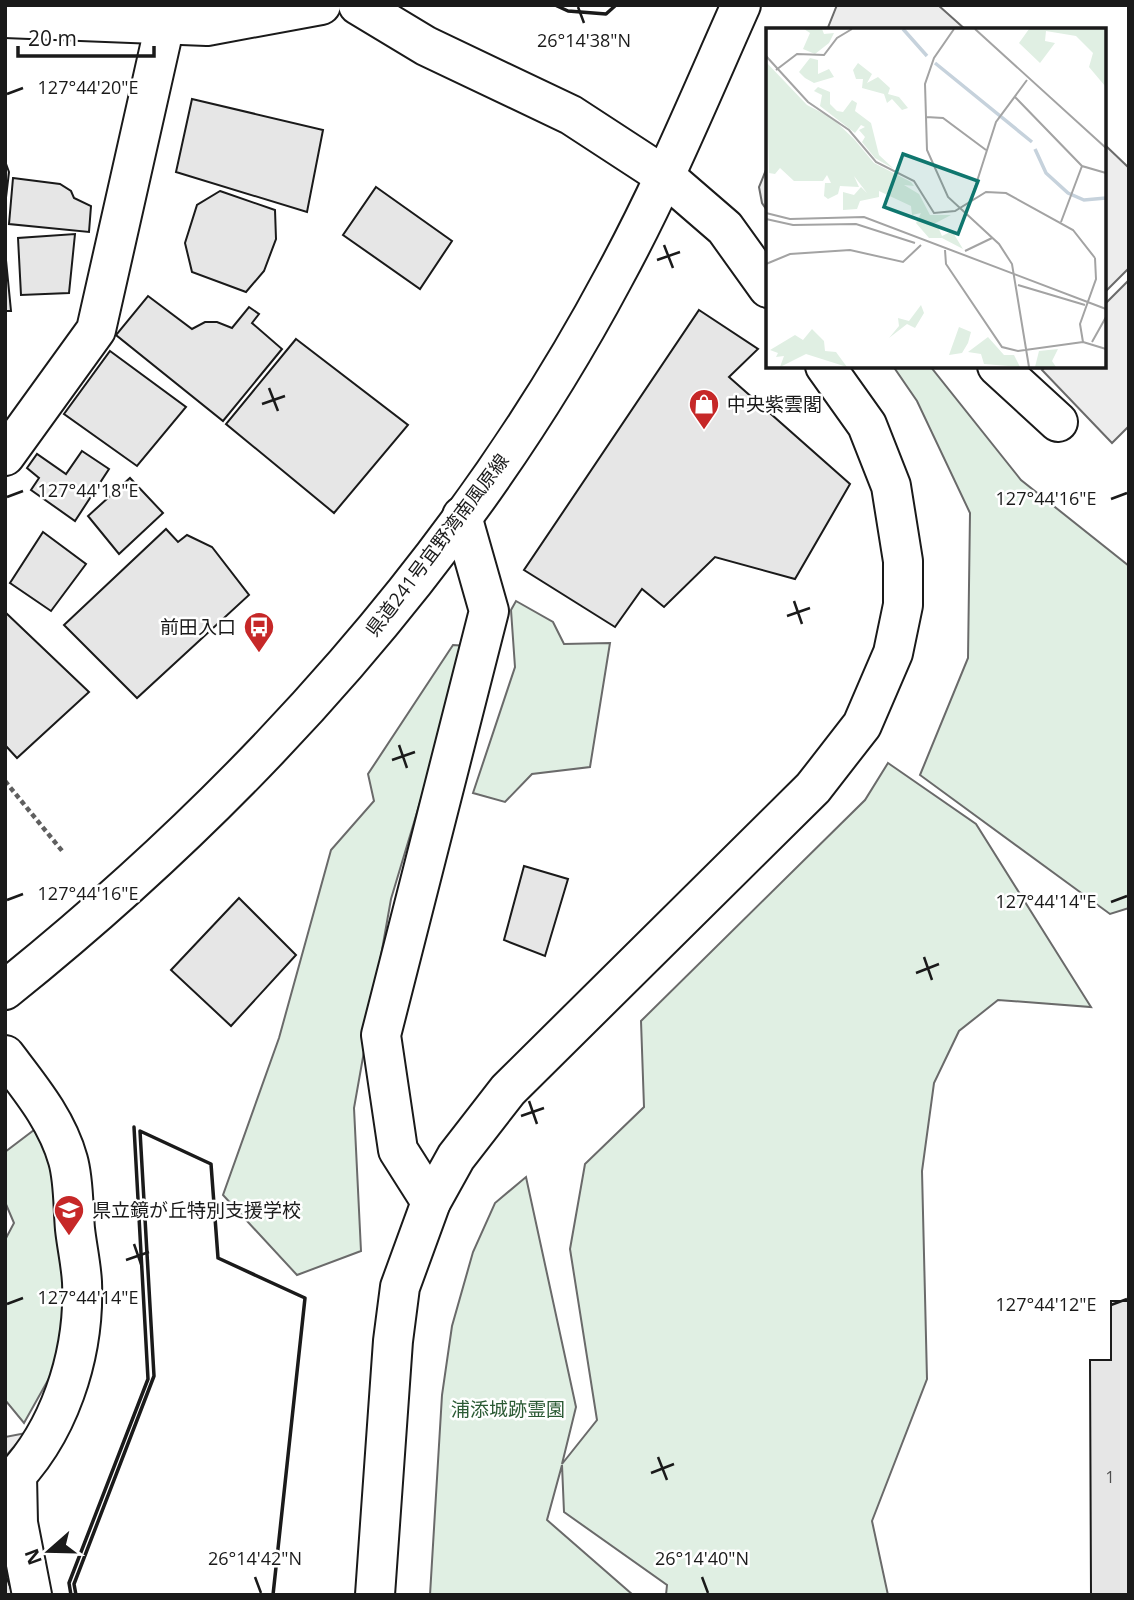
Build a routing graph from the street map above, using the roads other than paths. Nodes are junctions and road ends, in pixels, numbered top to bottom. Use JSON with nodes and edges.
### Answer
{"nodes":[{"id":1,"x":226,"y":5,"type":"edge"},
{"id":2,"x":321,"y":5,"type":"edge"},
{"id":3,"x":741,"y":5,"type":"edge"},
{"id":4,"x":353,"y":7,"type":"edge"},
{"id":5,"x":5,"y":18,"type":"edge"},
{"id":6,"x":165,"y":24,"type":"junction"},
{"id":7,"x":666,"y":177,"type":"junction"},
{"id":8,"x":762,"y":268,"type":"edge"},
{"id":9,"x":826,"y":368,"type":"edge"},
{"id":10,"x":999,"y":368,"type":"edge"},
{"id":11,"x":1058,"y":422,"type":"dead end"},
{"id":12,"x":5,"y":456,"type":"edge"},
{"id":13,"x":462,"y":516,"type":"junction"},
{"id":14,"x":5,"y":990,"type":"edge"},
{"id":15,"x":5,"y":1055,"type":"edge"},
{"id":16,"x":431,"y":1202,"type":"junction"},
{"id":17,"x":11,"y":1481,"type":"edge"},
{"id":18,"x":32,"y":1595,"type":"edge"},
{"id":19,"x":375,"y":1595,"type":"edge"}],
"edges":[{"from":1,"to":6,"type":"street"},
{"from":2,"to":6,"type":"street"},
{"from":3,"to":7,"type":"street","name":"県道241号宜野湾南風原線"},
{"from":4,"to":7,"type":"street"},
{"from":5,"to":6,"type":"street"},
{"from":6,"to":12,"type":"street"},
{"from":7,"to":8,"type":"street"},
{"from":7,"to":13,"type":"street","name":"県道241号宜野湾南風原線"},
{"from":9,"to":16,"type":"street"},
{"from":10,"to":11,"type":"street"},
{"from":13,"to":14,"type":"street","name":"県道241号宜野湾南風原線"},
{"from":13,"to":16,"type":"street"},
{"from":15,"to":17,"type":"street"},
{"from":16,"to":19,"type":"street"},
{"from":17,"to":18,"type":"street"}]}
